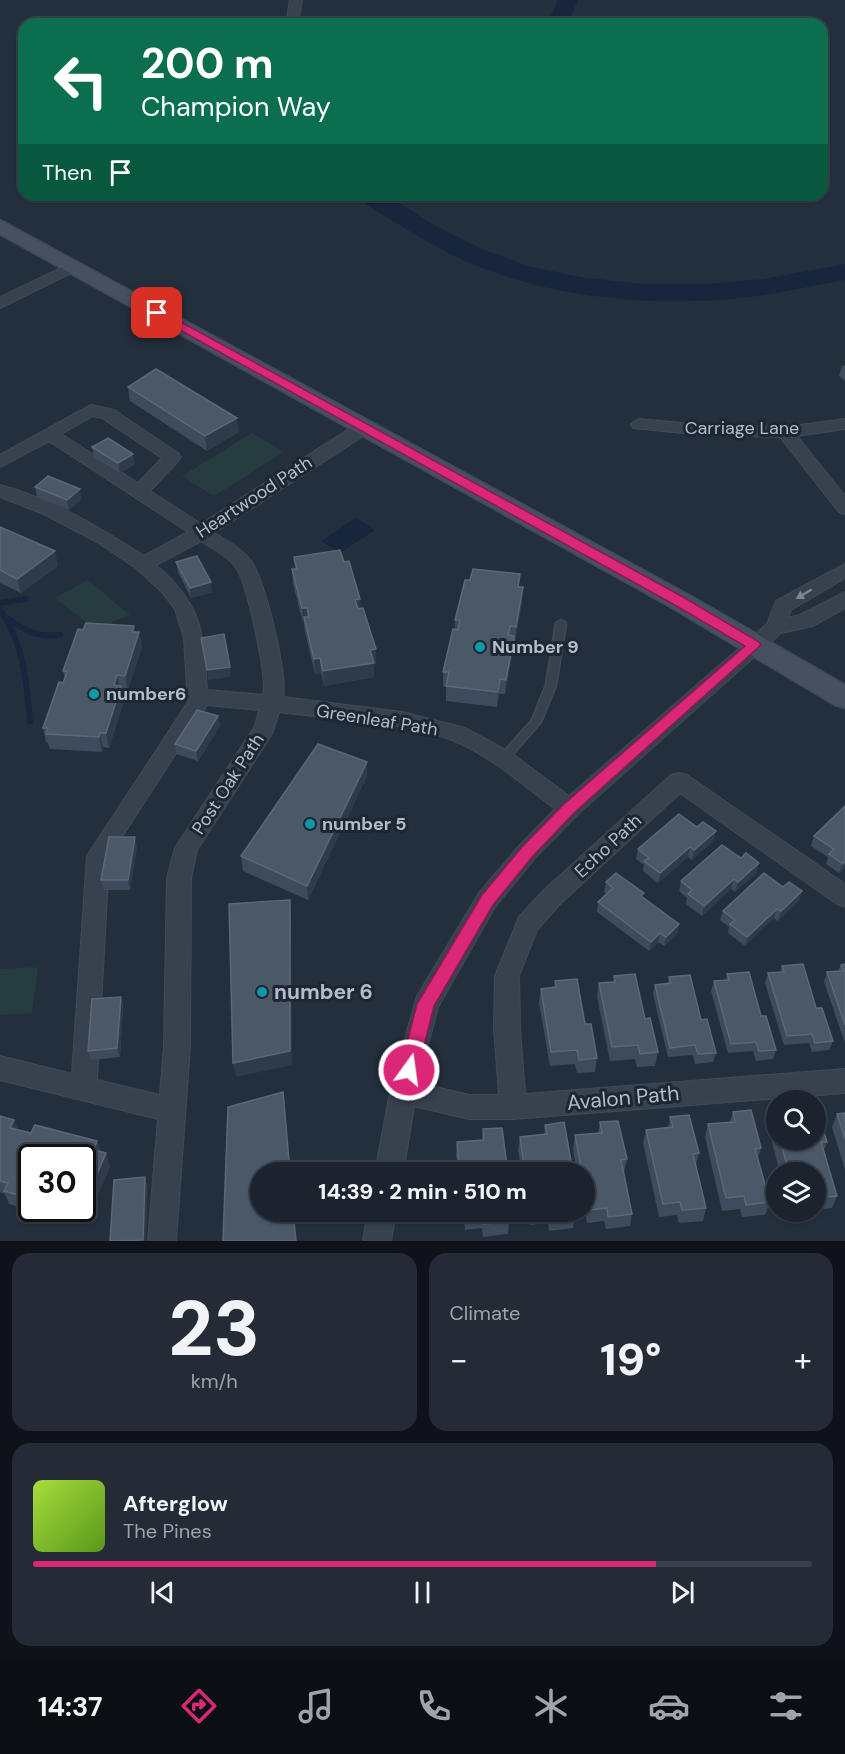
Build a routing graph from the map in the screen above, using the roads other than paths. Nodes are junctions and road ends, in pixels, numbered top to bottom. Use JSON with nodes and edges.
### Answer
{"nodes":[{"id":1,"x":296,"y":0,"type":"edge"},
{"id":2,"x":293,"y":18,"type":"edge"},
{"id":3,"x":0,"y":226,"type":"edge"},
{"id":4,"x":74,"y":266,"type":"junction"},
{"id":5,"x":0,"y":303,"type":"edge"},
{"id":6,"x":639,"y":424,"type":"dead end"},
{"id":7,"x":845,"y":424,"type":"edge"},
{"id":8,"x":363,"y":428,"type":"junction"},
{"id":9,"x":785,"y":432,"type":"junction"},
{"id":10,"x":50,"y":434,"type":"junction"},
{"id":11,"x":0,"y":462,"type":"edge"},
{"id":12,"x":0,"y":491,"type":"edge"},
{"id":13,"x":139,"y":493,"type":"junction"},
{"id":14,"x":845,"y":508,"type":"edge"},
{"id":15,"x":201,"y":533,"type":"junction"},
{"id":16,"x":143,"y":564,"type":"junction"},
{"id":17,"x":845,"y":570,"type":"edge"},
{"id":18,"x":845,"y":599,"type":"edge"},
{"id":19,"x":561,"y":623,"type":"dead end"},
{"id":20,"x":775,"y":628,"type":"junction"},
{"id":21,"x":754,"y":645,"type":"junction"},
{"id":22,"x":198,"y":698,"type":"junction"},
{"id":23,"x":845,"y":698,"type":"edge"},
{"id":24,"x":270,"y":703,"type":"junction"},
{"id":25,"x":503,"y":759,"type":"junction"},
{"id":26,"x":570,"y":808,"type":"junction"},
{"id":27,"x":845,"y":897,"type":"edge"},
{"id":28,"x":0,"y":1068,"type":"edge"},
{"id":29,"x":845,"y":1081,"type":"edge"},
{"id":30,"x":84,"y":1088,"type":"junction"},
{"id":31,"x":403,"y":1092,"type":"junction"},
{"id":32,"x":513,"y":1107,"type":"junction"},
{"id":33,"x":172,"y":1110,"type":"junction"},
{"id":34,"x":391,"y":1162,"type":"edge"},
{"id":35,"x":380,"y":1222,"type":"edge"},
{"id":36,"x":162,"y":1241,"type":"edge"},
{"id":37,"x":377,"y":1241,"type":"edge"}],
"edges":[{"from":1,"to":2,"type":"street"},
{"from":3,"to":4,"type":"main road"},
{"from":4,"to":5,"type":"street"},
{"from":4,"to":8,"type":"main road"},
{"from":6,"to":9,"type":"street","name":"Carriage Lane"},
{"from":7,"to":9,"type":"street","name":"Carriage Lane"},
{"from":8,"to":15,"type":"street","name":"Heartwood Path"},
{"from":8,"to":21,"type":"main road"},
{"from":9,"to":14,"type":"street"},
{"from":10,"to":11,"type":"street"},
{"from":10,"to":13,"type":"street","name":"Post Oak Path"},
{"from":10,"to":13,"type":"street"},
{"from":12,"to":16,"type":"street"},
{"from":13,"to":15,"type":"street","name":"Post Oak Path"},
{"from":15,"to":16,"type":"street","name":"Heartwood Path"},
{"from":15,"to":24,"type":"street","name":"Post Oak Path"},
{"from":16,"to":22,"type":"street"},
{"from":17,"to":20,"type":"street","one_way":true},
{"from":18,"to":20,"type":"street"},
{"from":19,"to":25,"type":"lane"},
{"from":20,"to":21,"type":"street"},
{"from":21,"to":23,"type":"main road"},
{"from":21,"to":26,"type":"street"},
{"from":22,"to":24,"type":"street","name":"Greenleaf Path"},
{"from":22,"to":30,"type":"street"},
{"from":24,"to":25,"type":"street","name":"Greenleaf Path"},
{"from":24,"to":33,"type":"street","name":"Post Oak Path"},
{"from":25,"to":26,"type":"street","name":"Greenleaf Path"},
{"from":26,"to":31,"type":"street"},
{"from":27,"to":32,"type":"street","name":"Echo Path"},
{"from":28,"to":30,"type":"street"},
{"from":29,"to":32,"type":"street","name":"Avalon Path"},
{"from":30,"to":33,"type":"street"},
{"from":31,"to":32,"type":"street","name":"Avalon Path"},
{"from":31,"to":34,"type":"street"},
{"from":33,"to":36,"type":"street","name":"Post Oak Path"},
{"from":35,"to":37,"type":"street"}]}
